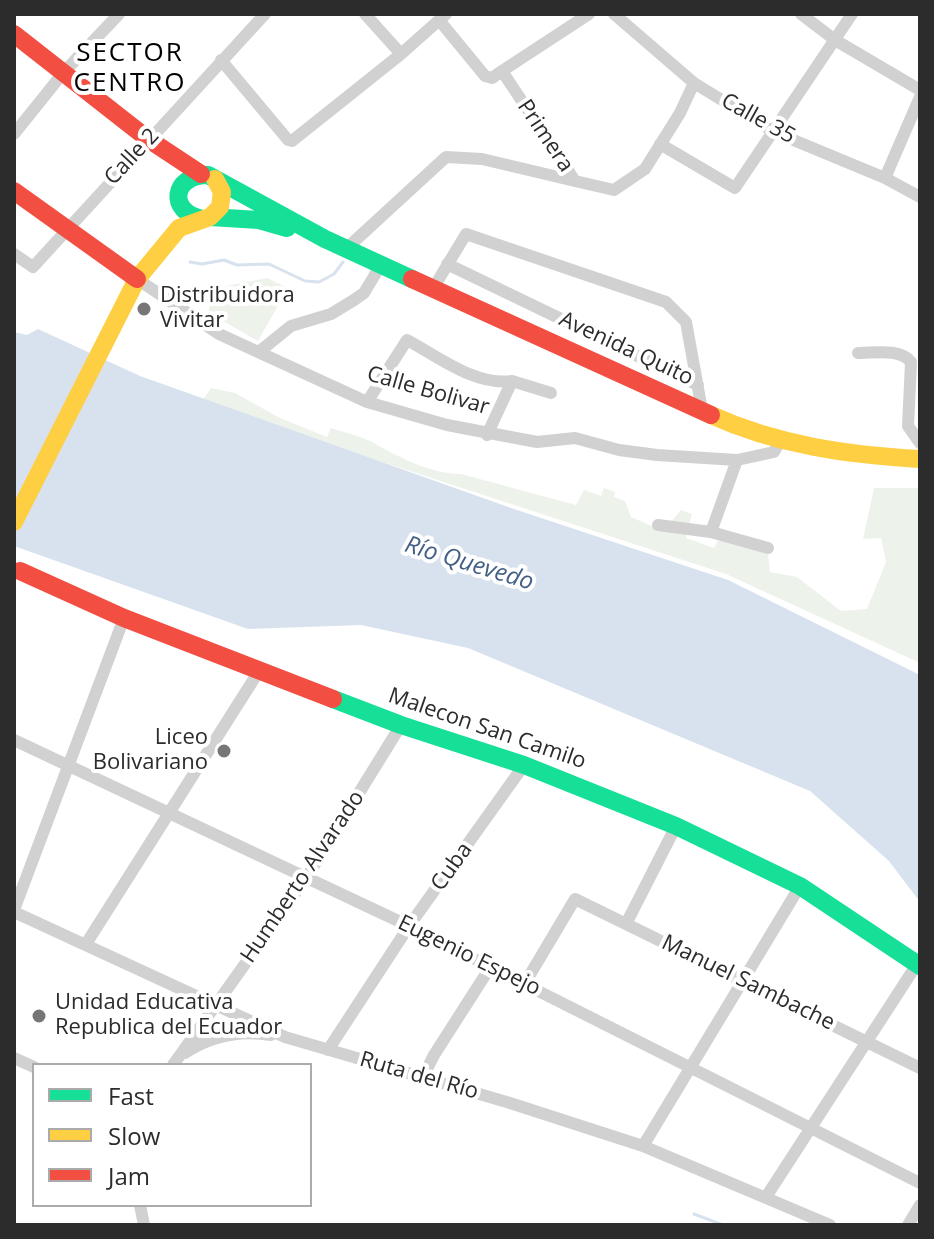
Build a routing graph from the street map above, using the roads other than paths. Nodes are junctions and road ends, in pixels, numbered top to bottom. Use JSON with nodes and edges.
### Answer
{"nodes":[{"id":1,"x":119,"y":14,"type":"edge"},
{"id":2,"x":265,"y":14,"type":"edge"},
{"id":3,"x":365,"y":14,"type":"edge"},
{"id":4,"x":589,"y":14,"type":"edge"},
{"id":5,"x":614,"y":14,"type":"edge"},
{"id":6,"x":801,"y":14,"type":"edge"},
{"id":7,"x":852,"y":14,"type":"edge"},
{"id":8,"x":443,"y":17,"type":"edge"},
{"id":9,"x":14,"y":34,"type":"edge"},
{"id":10,"x":835,"y":40,"type":"junction"},
{"id":11,"x":401,"y":54,"type":"junction"},
{"id":12,"x":221,"y":60,"type":"junction"},
{"id":13,"x":502,"y":71,"type":"junction"},
{"id":14,"x":63,"y":73,"type":"junction"},
{"id":15,"x":694,"y":83,"type":"junction"},
{"id":16,"x":920,"y":90,"type":"edge"},
{"id":17,"x":920,"y":97,"type":"edge"},
{"id":18,"x":774,"y":132,"type":"junction"},
{"id":19,"x":14,"y":134,"type":"edge"},
{"id":20,"x":148,"y":139,"type":"junction"},
{"id":21,"x":660,"y":144,"type":"junction"},
{"id":22,"x":208,"y":176,"type":"junction"},
{"id":23,"x":885,"y":178,"type":"junction"},
{"id":24,"x":575,"y":181,"type":"junction"},
{"id":25,"x":14,"y":191,"type":"edge"},
{"id":26,"x":920,"y":197,"type":"edge"},
{"id":27,"x":180,"y":206,"type":"junction"},
{"id":28,"x":207,"y":218,"type":"junction"},
{"id":29,"x":66,"y":230,"type":"junction"},
{"id":30,"x":325,"y":239,"type":"junction"},
{"id":31,"x":165,"y":245,"type":"junction"},
{"id":32,"x":347,"y":248,"type":"junction"},
{"id":33,"x":14,"y":254,"type":"edge"},
{"id":34,"x":382,"y":263,"type":"junction"},
{"id":35,"x":447,"y":264,"type":"junction"},
{"id":36,"x":137,"y":279,"type":"junction"},
{"id":37,"x":434,"y":287,"type":"junction"},
{"id":38,"x":260,"y":351,"type":"junction"},
{"id":39,"x":858,"y":353,"type":"dead end"},
{"id":40,"x":512,"y":381,"type":"junction"},
{"id":41,"x":698,"y":385,"type":"junction"},
{"id":42,"x":551,"y":393,"type":"dead end"},
{"id":43,"x":367,"y":402,"type":"junction"},
{"id":44,"x":702,"y":410,"type":"junction"},
{"id":45,"x":487,"y":435,"type":"junction"},
{"id":46,"x":780,"y":441,"type":"junction"},
{"id":47,"x":920,"y":443,"type":"edge"},
{"id":48,"x":920,"y":459,"type":"edge"},
{"id":49,"x":737,"y":460,"type":"junction"},
{"id":50,"x":14,"y":522,"type":"edge"},
{"id":51,"x":658,"y":525,"type":"dead end"},
{"id":52,"x":711,"y":532,"type":"junction"},
{"id":53,"x":768,"y":548,"type":"dead end"},
{"id":54,"x":17,"y":578,"type":"edge"},
{"id":55,"x":124,"y":618,"type":"junction"},
{"id":56,"x":259,"y":671,"type":"junction"},
{"id":57,"x":401,"y":725,"type":"junction"},
{"id":58,"x":14,"y":740,"type":"edge"},
{"id":59,"x":69,"y":765,"type":"junction"},
{"id":60,"x":524,"y":765,"type":"junction"},
{"id":61,"x":169,"y":812,"type":"junction"},
{"id":62,"x":676,"y":826,"type":"junction"},
{"id":63,"x":307,"y":877,"type":"junction"},
{"id":64,"x":800,"y":886,"type":"junction"},
{"id":65,"x":14,"y":911,"type":"edge"},
{"id":66,"x":626,"y":924,"type":"junction"},
{"id":67,"x":409,"y":926,"type":"junction"},
{"id":68,"x":86,"y":944,"type":"junction"},
{"id":69,"x":918,"y":965,"type":"edge"},
{"id":70,"x":491,"y":966,"type":"junction"},
{"id":71,"x":741,"y":981,"type":"junction"},
{"id":72,"x":525,"y":983,"type":"junction"},
{"id":73,"x":216,"y":1005,"type":"junction"},
{"id":74,"x":285,"y":1037,"type":"junction"},
{"id":75,"x":867,"y":1041,"type":"junction"},
{"id":76,"x":328,"y":1050,"type":"junction"},
{"id":77,"x":176,"y":1061,"type":"edge"},
{"id":78,"x":690,"y":1067,"type":"junction"},
{"id":79,"x":920,"y":1068,"type":"edge"},
{"id":80,"x":423,"y":1077,"type":"junction"},
{"id":81,"x":811,"y":1127,"type":"junction"},
{"id":82,"x":643,"y":1146,"type":"junction"},
{"id":83,"x":920,"y":1183,"type":"edge"},
{"id":84,"x":766,"y":1197,"type":"junction"},
{"id":85,"x":920,"y":1205,"type":"edge"},
{"id":86,"x":830,"y":1225,"type":"edge"},
{"id":87,"x":908,"y":1225,"type":"edge"}],
"edges":[{"from":1,"to":14,"type":"street"},
{"from":2,"to":12,"type":"street","name":"Calle 2"},
{"from":3,"to":11,"type":"street"},
{"from":4,"to":13,"type":"street"},
{"from":5,"to":15,"type":"street","name":"Calle 35"},
{"from":6,"to":10,"type":"street"},
{"from":7,"to":10,"type":"street"},
{"from":8,"to":11,"type":"street"},
{"from":8,"to":13,"type":"street"},
{"from":9,"to":14,"type":"main road","name":"Avenida Quito"},
{"from":10,"to":16,"type":"street"},
{"from":10,"to":18,"type":"street"},
{"from":11,"to":12,"type":"street"},
{"from":12,"to":20,"type":"street","name":"Calle 2"},
{"from":13,"to":24,"type":"street","name":"Primera"},
{"from":14,"to":19,"type":"street"},
{"from":14,"to":20,"type":"main road","name":"Avenida Quito"},
{"from":15,"to":18,"type":"street","name":"Calle 35"},
{"from":15,"to":21,"type":"street","name":"Primera"},
{"from":17,"to":23,"type":"street"},
{"from":18,"to":21,"type":"street"},
{"from":18,"to":23,"type":"street","name":"Calle 35"},
{"from":20,"to":22,"type":"main road","name":"Avenida Quito"},
{"from":20,"to":29,"type":"street","name":"Calle 2"},
{"from":21,"to":24,"type":"street","name":"Primera"},
{"from":22,"to":27,"type":"main road"},
{"from":22,"to":28,"type":"main road"},
{"from":22,"to":30,"type":"main road","name":"Avenida Quito"},
{"from":23,"to":26,"type":"street","name":"Calle 35"},
{"from":24,"to":32,"type":"street"},
{"from":25,"to":29,"type":"main road","name":"Calle Bolivar"},
{"from":27,"to":28,"type":"main road"},
{"from":27,"to":31,"type":"main road"},
{"from":28,"to":30,"type":"main road","name":"Avenida Quito"},
{"from":28,"to":31,"type":"main road"},
{"from":29,"to":33,"type":"street","name":"Calle 2"},
{"from":29,"to":36,"type":"main road","name":"Calle Bolivar"},
{"from":30,"to":32,"type":"main road","name":"Avenida Quito"},
{"from":31,"to":36,"type":"main road"},
{"from":32,"to":34,"type":"main road","name":"Avenida Quito"},
{"from":34,"to":37,"type":"main road","name":"Avenida Quito"},
{"from":34,"to":38,"type":"street"},
{"from":35,"to":37,"type":"street"},
{"from":35,"to":41,"type":"street"},
{"from":35,"to":41,"type":"street"},
{"from":36,"to":38,"type":"street","name":"Calle Bolivar"},
{"from":36,"to":50,"type":"main road"},
{"from":37,"to":44,"type":"main road","name":"Avenida Quito"},
{"from":38,"to":43,"type":"street","name":"Calle Bolivar"},
{"from":39,"to":47,"type":"street"},
{"from":40,"to":42,"type":"street"},
{"from":40,"to":43,"type":"street"},
{"from":40,"to":45,"type":"street"},
{"from":41,"to":44,"type":"street"},
{"from":43,"to":45,"type":"street","name":"Calle Bolivar"},
{"from":44,"to":46,"type":"main road","name":"Avenida Quito"},
{"from":45,"to":49,"type":"street","name":"Calle Bolivar"},
{"from":46,"to":48,"type":"main road","name":"Avenida Quito"},
{"from":46,"to":49,"type":"street","name":"Calle Bolivar"},
{"from":49,"to":52,"type":"street"},
{"from":51,"to":52,"type":"street"},
{"from":52,"to":53,"type":"street"},
{"from":54,"to":55,"type":"main road","name":"Malecon San Camilo"},
{"from":55,"to":56,"type":"main road","name":"Malecon San Camilo"},
{"from":55,"to":59,"type":"street"},
{"from":56,"to":57,"type":"main road","name":"Malecon San Camilo"},
{"from":56,"to":61,"type":"street"},
{"from":57,"to":60,"type":"main road","name":"Malecon San Camilo"},
{"from":57,"to":63,"type":"street","name":"Humberto Alvarado"},
{"from":58,"to":59,"type":"street","name":"Eugenio Espejo"},
{"from":59,"to":61,"type":"street","name":"Eugenio Espejo"},
{"from":59,"to":65,"type":"street"},
{"from":60,"to":62,"type":"main road","name":"Malecon San Camilo"},
{"from":60,"to":67,"type":"street","name":"Cuba"},
{"from":61,"to":63,"type":"street","name":"Eugenio Espejo"},
{"from":61,"to":68,"type":"street"},
{"from":62,"to":64,"type":"main road","name":"Malecon San Camilo"},
{"from":62,"to":66,"type":"street"},
{"from":63,"to":67,"type":"street","name":"Eugenio Espejo"},
{"from":63,"to":73,"type":"street","name":"Humberto Alvarado"},
{"from":64,"to":69,"type":"main road","name":"Malecon San Camilo"},
{"from":64,"to":71,"type":"street"},
{"from":65,"to":68,"type":"street","name":"Ruta del Río"},
{"from":66,"to":71,"type":"street","name":"Manuel Sambache"},
{"from":66,"to":72,"type":"street","name":"Manuel Sambache"},
{"from":67,"to":70,"type":"street","name":"Eugenio Espejo"},
{"from":67,"to":76,"type":"street","name":"Cuba"},
{"from":68,"to":73,"type":"street","name":"Ruta del Río"},
{"from":69,"to":75,"type":"street"},
{"from":70,"to":72,"type":"street","name":"Eugenio Espejo"},
{"from":70,"to":80,"type":"street"},
{"from":71,"to":75,"type":"street","name":"Manuel Sambache"},
{"from":71,"to":78,"type":"street"},
{"from":72,"to":78,"type":"street","name":"Eugenio Espejo"},
{"from":73,"to":74,"type":"street","name":"Ruta del Río"},
{"from":73,"to":77,"type":"street","name":"Humberto Alvarado"},
{"from":74,"to":76,"type":"street","name":"Ruta del Río"},
{"from":74,"to":77,"type":"street"},
{"from":75,"to":79,"type":"street","name":"Manuel Sambache"},
{"from":75,"to":81,"type":"street"},
{"from":76,"to":80,"type":"street","name":"Ruta del Río"},
{"from":78,"to":81,"type":"street","name":"Eugenio Espejo"},
{"from":78,"to":82,"type":"street"},
{"from":80,"to":82,"type":"street","name":"Ruta del Río"},
{"from":81,"to":83,"type":"street","name":"Eugenio Espejo"},
{"from":81,"to":84,"type":"street"},
{"from":82,"to":84,"type":"street","name":"Ruta del Río"},
{"from":84,"to":86,"type":"street","name":"Ruta del Río"},
{"from":85,"to":87,"type":"street"}]}
